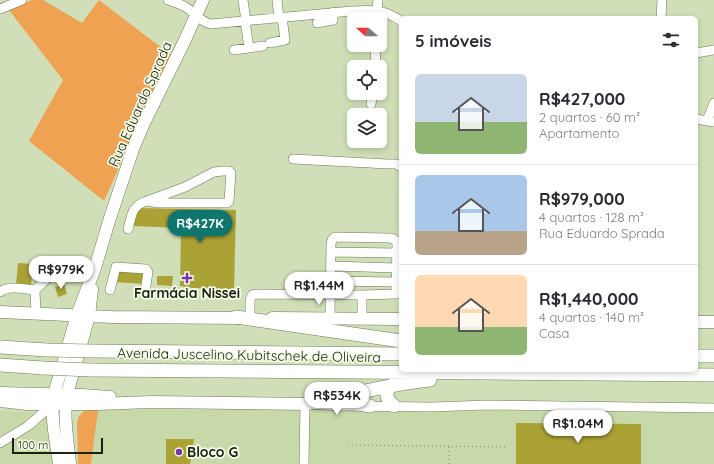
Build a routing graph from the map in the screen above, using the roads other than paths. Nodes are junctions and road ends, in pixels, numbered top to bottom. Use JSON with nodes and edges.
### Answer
{"nodes":[{"id":1,"x":22,"y":0,"type":"edge"},
{"id":2,"x":168,"y":0,"type":"edge"},
{"id":3,"x":203,"y":0,"type":"edge"},
{"id":4,"x":243,"y":0,"type":"edge"},
{"id":5,"x":277,"y":0,"type":"edge"},
{"id":6,"x":378,"y":0,"type":"edge"},
{"id":7,"x":662,"y":0,"type":"edge"},
{"id":8,"x":0,"y":8,"type":"edge"},
{"id":9,"x":333,"y":12,"type":"junction"},
{"id":10,"x":358,"y":12,"type":"edge"},
{"id":11,"x":377,"y":12,"type":"edge"},
{"id":12,"x":387,"y":13,"type":"edge"},
{"id":13,"x":196,"y":16,"type":"junction"},
{"id":14,"x":661,"y":16,"type":"edge"},
{"id":15,"x":280,"y":18,"type":"junction"},
{"id":16,"x":399,"y":20,"type":"edge"},
{"id":17,"x":246,"y":21,"type":"junction"},
{"id":18,"x":318,"y":23,"type":"dead end"},
{"id":19,"x":249,"y":48,"type":"junction"},
{"id":20,"x":234,"y":50,"type":"dead end"},
{"id":21,"x":714,"y":50,"type":"edge"},
{"id":22,"x":698,"y":53,"type":"edge"},
{"id":23,"x":372,"y":100,"type":"edge"},
{"id":24,"x":714,"y":103,"type":"edge"},
{"id":25,"x":371,"y":104,"type":"dead end"},
{"id":26,"x":698,"y":119,"type":"edge"},
{"id":27,"x":710,"y":121,"type":"edge"},
{"id":28,"x":293,"y":159,"type":"dead end"},
{"id":29,"x":399,"y":166,"type":"edge"},
{"id":30,"x":147,"y":201,"type":"junction"},
{"id":31,"x":128,"y":229,"type":"dead end"},
{"id":32,"x":331,"y":252,"type":"junction"},
{"id":33,"x":397,"y":253,"type":"junction"},
{"id":34,"x":331,"y":266,"type":"junction"},
{"id":35,"x":396,"y":268,"type":"junction"},
{"id":36,"x":94,"y":272,"type":"junction"},
{"id":37,"x":330,"y":281,"type":"junction"},
{"id":38,"x":396,"y":282,"type":"junction"},
{"id":39,"x":35,"y":290,"type":"junction"},
{"id":40,"x":110,"y":290,"type":"dead end"},
{"id":41,"x":0,"y":292,"type":"edge"},
{"id":42,"x":145,"y":292,"type":"dead end"},
{"id":43,"x":92,"y":294,"type":"junction"},
{"id":44,"x":330,"y":295,"type":"junction"},
{"id":45,"x":362,"y":295,"type":"junction"},
{"id":46,"x":0,"y":312,"type":"edge"},
{"id":47,"x":36,"y":314,"type":"junction"},
{"id":48,"x":83,"y":316,"type":"junction"},
{"id":49,"x":112,"y":317,"type":"junction"},
{"id":50,"x":236,"y":318,"type":"junction"},
{"id":51,"x":250,"y":318,"type":"junction"},
{"id":52,"x":330,"y":318,"type":"junction"},
{"id":53,"x":362,"y":319,"type":"junction"},
{"id":54,"x":399,"y":319,"type":"edge"},
{"id":55,"x":698,"y":322,"type":"edge"},
{"id":56,"x":714,"y":322,"type":"edge"},
{"id":57,"x":399,"y":342,"type":"edge"},
{"id":58,"x":0,"y":347,"type":"edge"},
{"id":59,"x":399,"y":354,"type":"edge"},
{"id":60,"x":698,"y":356,"type":"edge"},
{"id":61,"x":714,"y":356,"type":"edge"},
{"id":62,"x":0,"y":365,"type":"edge"},
{"id":63,"x":624,"y":374,"type":"junction"},
{"id":64,"x":714,"y":375,"type":"edge"},
{"id":65,"x":392,"y":385,"type":"junction"},
{"id":66,"x":0,"y":393,"type":"edge"},
{"id":67,"x":340,"y":397,"type":"junction"},
{"id":68,"x":54,"y":399,"type":"junction"},
{"id":69,"x":66,"y":399,"type":"junction"},
{"id":70,"x":0,"y":401,"type":"edge"},
{"id":71,"x":27,"y":404,"type":"junction"},
{"id":72,"x":305,"y":404,"type":"junction"},
{"id":73,"x":370,"y":406,"type":"junction"},
{"id":74,"x":394,"y":406,"type":"junction"},
{"id":75,"x":714,"y":408,"type":"edge"},
{"id":76,"x":28,"y":426,"type":"junction"},
{"id":77,"x":0,"y":443,"type":"edge"},
{"id":78,"x":59,"y":464,"type":"edge"},
{"id":79,"x":70,"y":464,"type":"edge"},
{"id":80,"x":304,"y":464,"type":"edge"}],
"edges":[{"from":1,"to":8,"type":"street"},
{"from":2,"to":13,"type":"street"},
{"from":3,"to":13,"type":"main road","name":"Rua Eduardo Sprada"},
{"from":4,"to":17,"type":"street"},
{"from":5,"to":15,"type":"street"},
{"from":6,"to":11,"type":"street"},
{"from":7,"to":14,"type":"street"},
{"from":9,"to":10,"type":"street"},
{"from":9,"to":15,"type":"street"},
{"from":9,"to":18,"type":"street"},
{"from":12,"to":16,"type":"street"},
{"from":13,"to":17,"type":"street"},
{"from":13,"to":36,"type":"main road","name":"Rua Eduardo Sprada"},
{"from":15,"to":17,"type":"street"},
{"from":15,"to":19,"type":"street"},
{"from":17,"to":19,"type":"street"},
{"from":19,"to":20,"type":"street"},
{"from":21,"to":22,"type":"street"},
{"from":23,"to":25,"type":"street"},
{"from":24,"to":27,"type":"street"},
{"from":26,"to":27,"type":"street"},
{"from":28,"to":29,"type":"street"},
{"from":30,"to":30,"type":"street"},
{"from":30,"to":31,"type":"street"},
{"from":32,"to":33,"type":"street"},
{"from":32,"to":33,"type":"street"},
{"from":32,"to":34,"type":"street"},
{"from":33,"to":35,"type":"street"},
{"from":34,"to":35,"type":"street"},
{"from":34,"to":37,"type":"street"},
{"from":35,"to":38,"type":"street"},
{"from":36,"to":39,"type":"street"},
{"from":36,"to":43,"type":"main road","name":"Rua Eduardo Sprada"},
{"from":36,"to":48,"type":"main road","name":"Rua Eduardo Sprada"},
{"from":37,"to":38,"type":"street"},
{"from":37,"to":44,"type":"street"},
{"from":38,"to":45,"type":"street"},
{"from":39,"to":41,"type":"street"},
{"from":39,"to":47,"type":"street"},
{"from":40,"to":42,"type":"street"},
{"from":43,"to":48,"type":"main road","name":"Rua Eduardo Sprada"},
{"from":43,"to":49,"type":"main road"},
{"from":44,"to":45,"type":"street"},
{"from":44,"to":51,"type":"street"},
{"from":44,"to":52,"type":"street"},
{"from":45,"to":53,"type":"street"},
{"from":46,"to":47,"type":"main road"},
{"from":47,"to":48,"type":"main road"},
{"from":48,"to":49,"type":"main road"},
{"from":48,"to":68,"type":"main road","name":"Rua Eduardo Sprada"},
{"from":48,"to":69,"type":"main road","name":"Rua Eduardo Sprada"},
{"from":49,"to":50,"type":"main road"},
{"from":50,"to":51,"type":"main road"},
{"from":50,"to":57,"type":"highway"},
{"from":51,"to":52,"type":"main road"},
{"from":52,"to":53,"type":"main road"},
{"from":53,"to":54,"type":"main road"},
{"from":55,"to":56,"type":"main road"},
{"from":58,"to":59,"type":"highway","name":"Avenida Juscelino Kubitschek de Oliveira","bridge":true},
{"from":60,"to":61,"type":"highway"},
{"from":62,"to":63,"type":"highway","name":"Avenida Juscelino Kubitschek de Oliveira","bridge":true},
{"from":63,"to":64,"type":"highway","name":"Avenida Juscelino Kubitschek de Oliveira"},
{"from":63,"to":65,"type":"highway"},
{"from":65,"to":67,"type":"highway"},
{"from":65,"to":74,"type":"highway"},
{"from":66,"to":68,"type":"main road"},
{"from":67,"to":72,"type":"highway"},
{"from":67,"to":73,"type":"highway"},
{"from":68,"to":69,"type":"main road"},
{"from":68,"to":71,"type":"main road"},
{"from":68,"to":76,"type":"street"},
{"from":68,"to":78,"type":"main road","name":"Rua Eduardo Sprada"},
{"from":69,"to":72,"type":"main road"},
{"from":69,"to":79,"type":"main road","name":"Rua Eduardo Sprada"},
{"from":70,"to":71,"type":"main road"},
{"from":71,"to":76,"type":"street"},
{"from":72,"to":73,"type":"street"},
{"from":72,"to":80,"type":"street"},
{"from":73,"to":74,"type":"street"},
{"from":74,"to":75,"type":"street"},
{"from":76,"to":77,"type":"street"}]}
